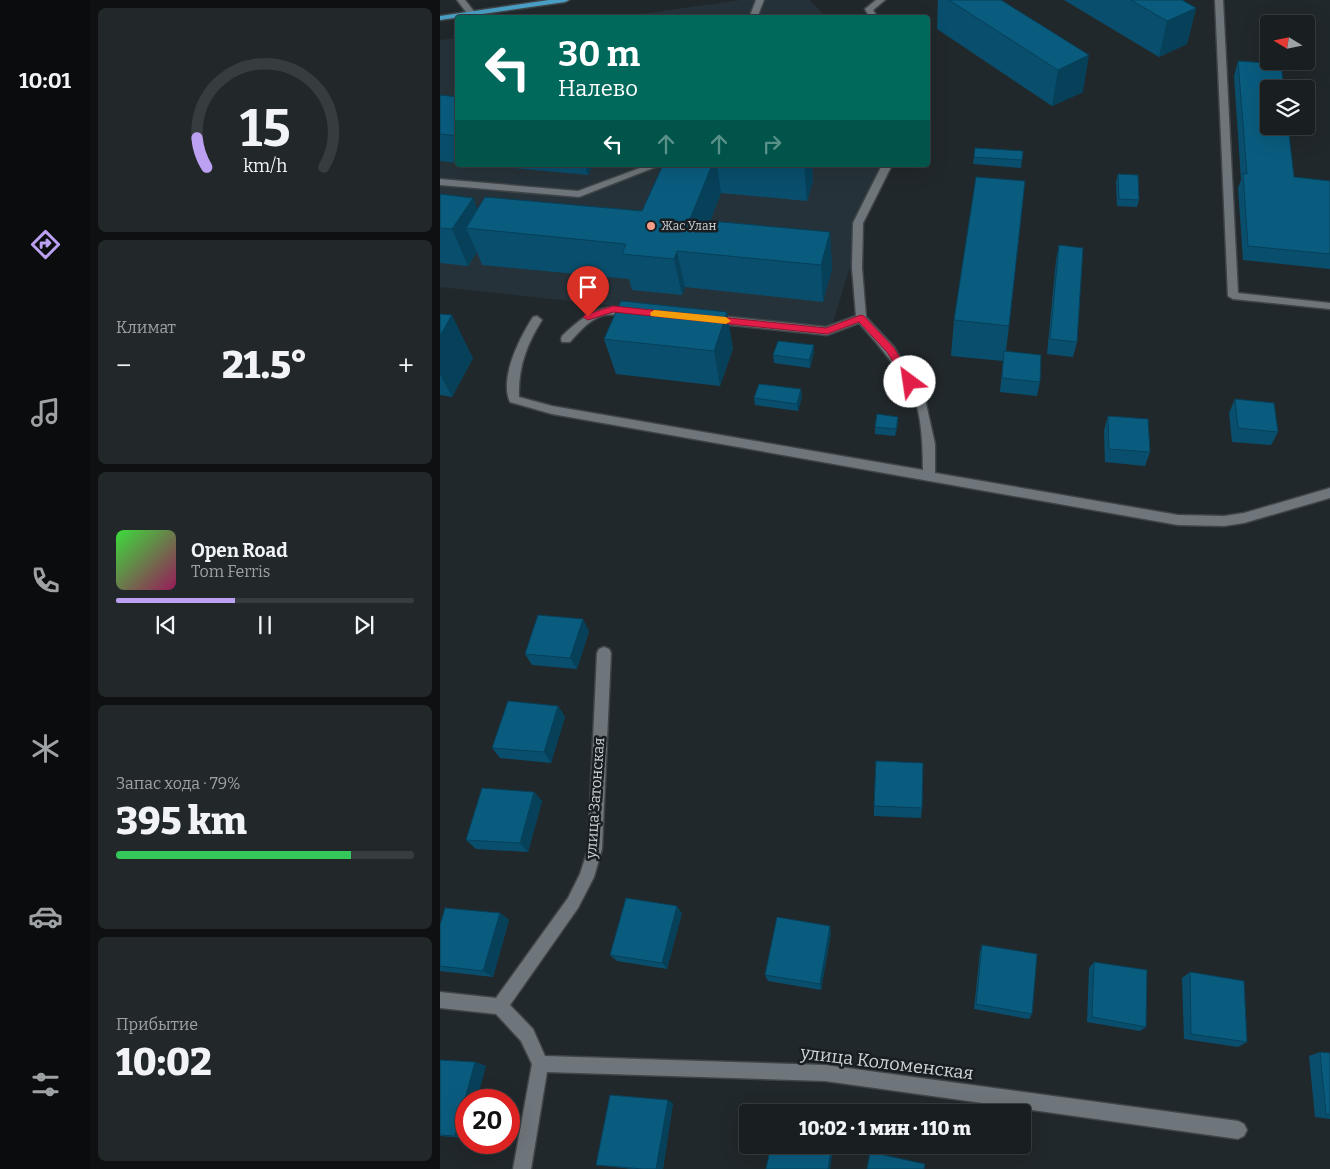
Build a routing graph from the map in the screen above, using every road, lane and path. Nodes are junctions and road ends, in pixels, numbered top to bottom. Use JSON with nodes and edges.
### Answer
{"nodes":[{"id":1,"x":461,"y":0,"type":"edge"},
{"id":2,"x":564,"y":0,"type":"edge"},
{"id":3,"x":760,"y":0,"type":"edge"},
{"id":4,"x":881,"y":0,"type":"edge"},
{"id":5,"x":1219,"y":0,"type":"edge"},
{"id":6,"x":472,"y":14,"type":"junction"},
{"id":7,"x":464,"y":15,"type":"edge"},
{"id":8,"x":754,"y":15,"type":"edge"},
{"id":9,"x":872,"y":15,"type":"edge"},
{"id":10,"x":455,"y":16,"type":"edge"},
{"id":11,"x":440,"y":18,"type":"edge"},
{"id":12,"x":651,"y":167,"type":"edge"},
{"id":13,"x":886,"y":167,"type":"edge"},
{"id":14,"x":440,"y":182,"type":"edge"},
{"id":15,"x":1330,"y":306,"type":"edge"},
{"id":16,"x":642,"y":312,"type":"edge"},
{"id":17,"x":700,"y":318,"type":"edge"},
{"id":18,"x":861,"y":318,"type":"junction"},
{"id":19,"x":537,"y":320,"type":"dead end"},
{"id":20,"x":566,"y":339,"type":"dead end"},
{"id":21,"x":929,"y":476,"type":"junction"},
{"id":22,"x":1330,"y":492,"type":"edge"},
{"id":23,"x":604,"y":653,"type":"dead end"},
{"id":24,"x":440,"y":1000,"type":"edge"},
{"id":25,"x":500,"y":1006,"type":"junction"},
{"id":26,"x":540,"y":1064,"type":"junction"},
{"id":27,"x":1238,"y":1130,"type":"dead end"},
{"id":28,"x":522,"y":1169,"type":"edge"}],
"edges":[{"from":1,"to":6,"type":"street"},
{"from":2,"to":6,"type":"main road"},
{"from":3,"to":8,"type":"street"},
{"from":4,"to":9,"type":"street"},
{"from":5,"to":15,"type":"street"},
{"from":6,"to":7,"type":"main road"},
{"from":10,"to":11,"type":"main road"},
{"from":12,"to":14,"type":"street"},
{"from":13,"to":18,"type":"street"},
{"from":16,"to":20,"type":"street"},
{"from":17,"to":18,"type":"street"},
{"from":18,"to":21,"type":"street"},
{"from":19,"to":21,"type":"street"},
{"from":21,"to":22,"type":"street"},
{"from":23,"to":25,"type":"street","name":"улица Затонская"},
{"from":24,"to":25,"type":"street"},
{"from":25,"to":26,"type":"street"},
{"from":26,"to":27,"type":"street","name":"улица Коломенская"},
{"from":26,"to":28,"type":"street"}]}
